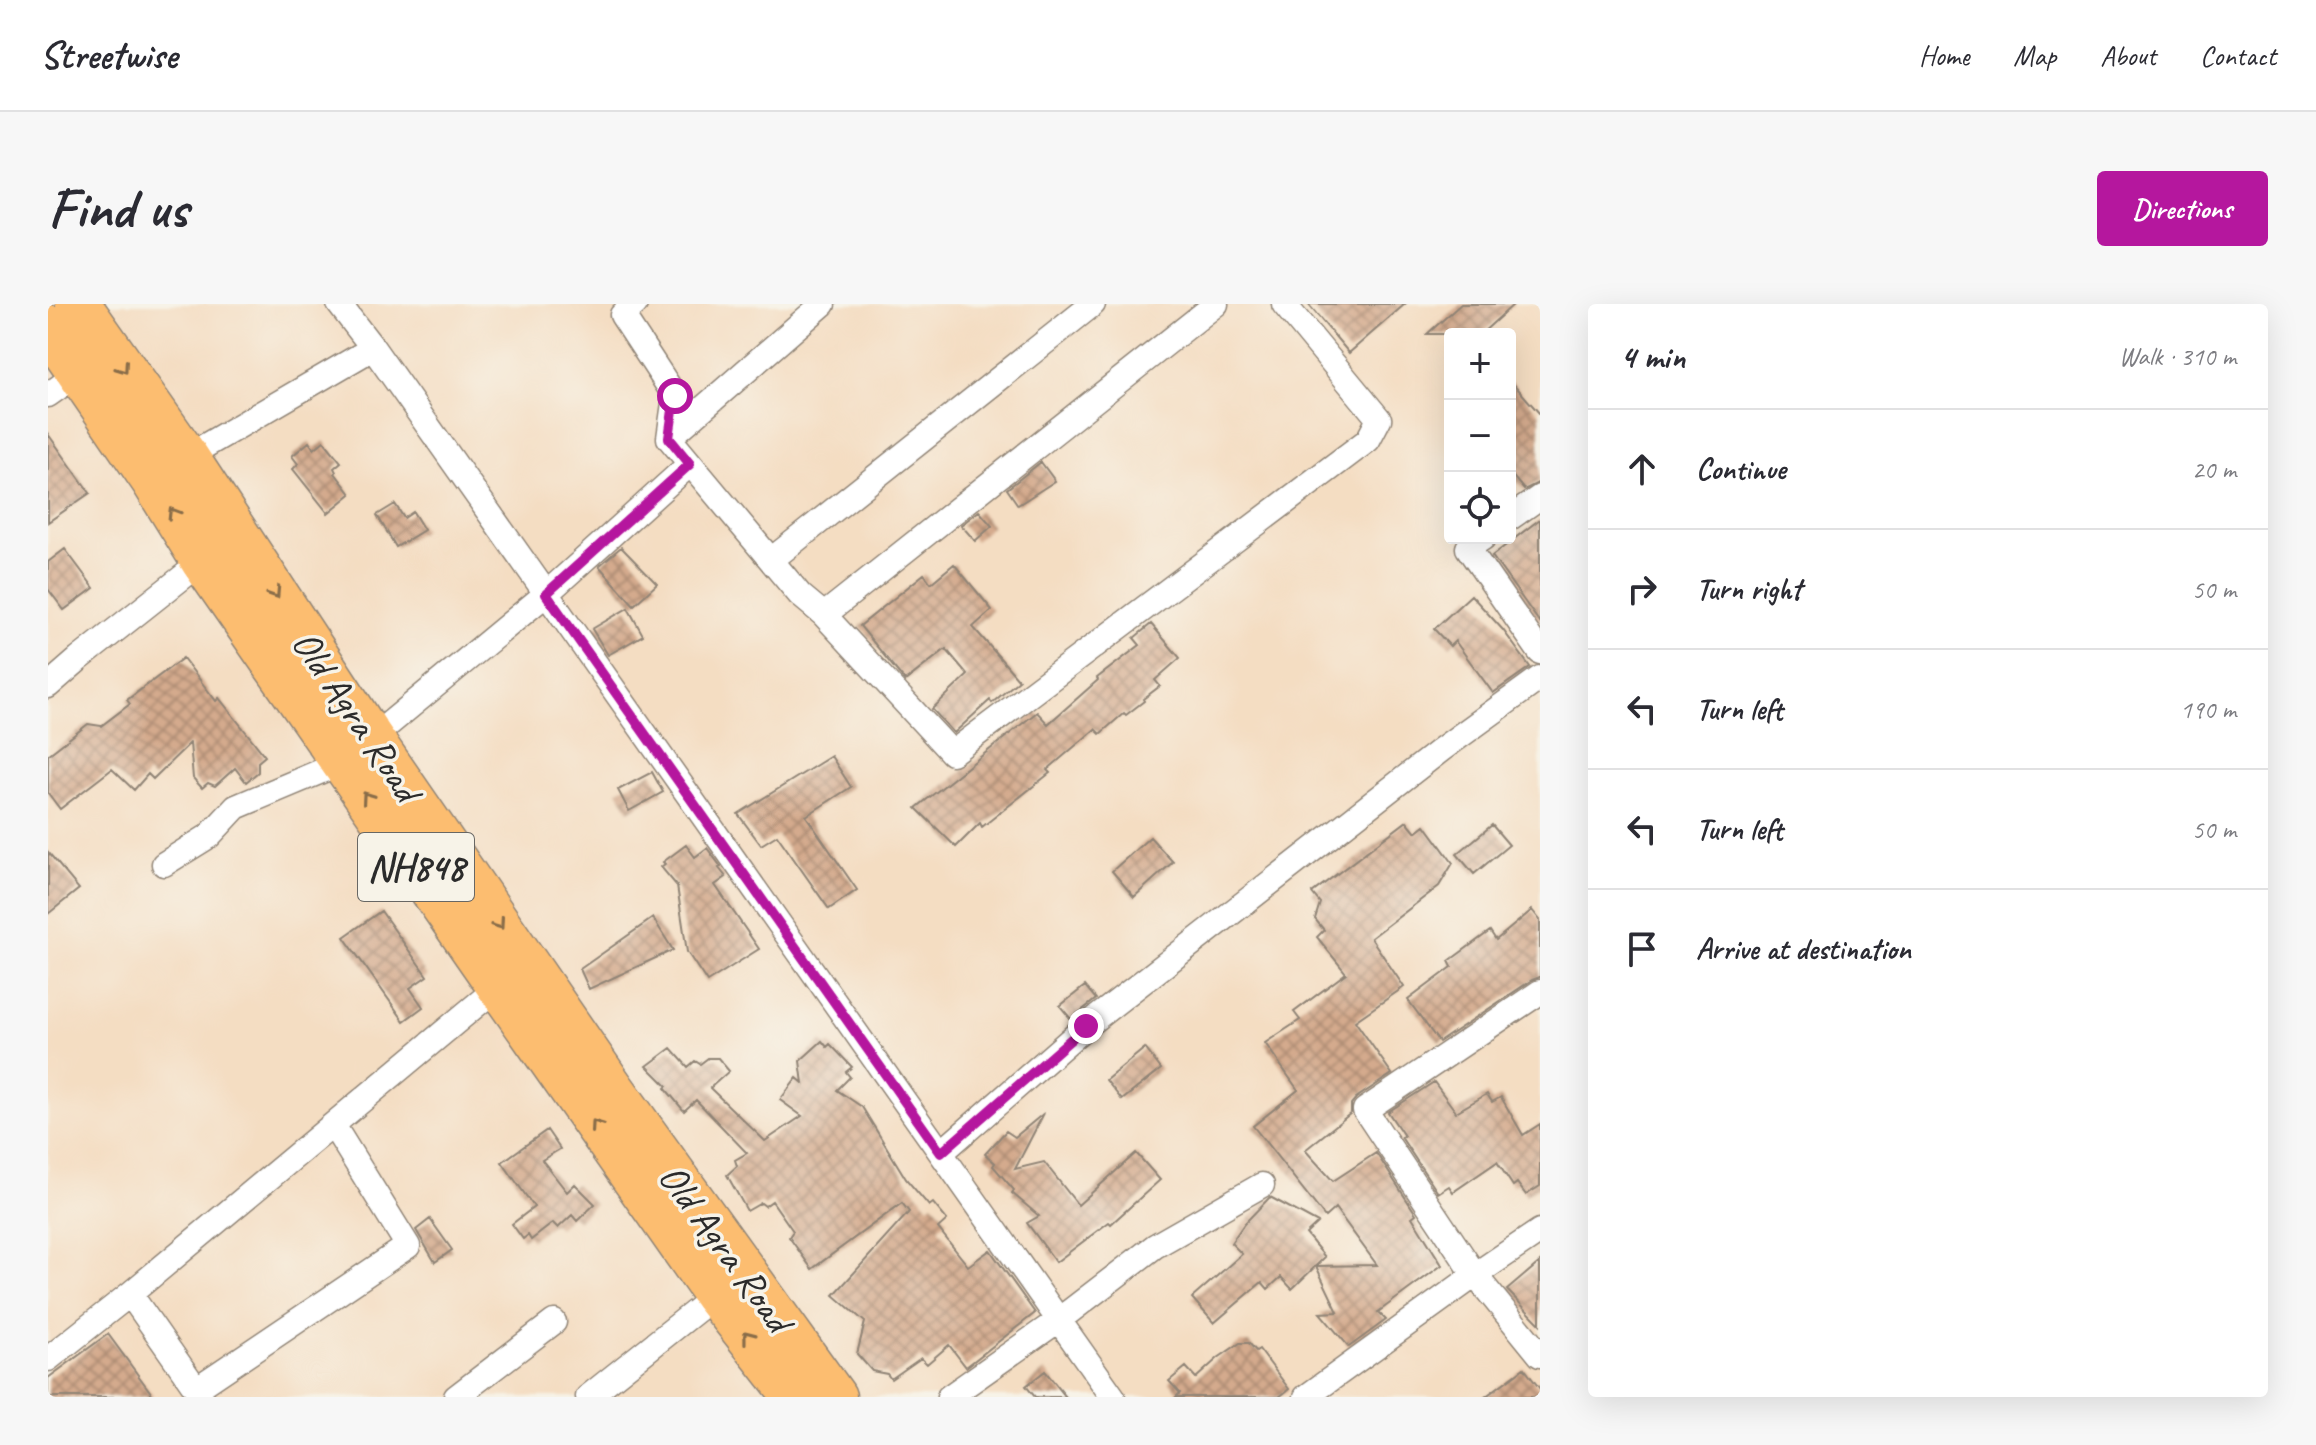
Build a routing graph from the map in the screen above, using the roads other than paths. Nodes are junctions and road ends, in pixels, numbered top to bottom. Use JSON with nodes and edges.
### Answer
{"nodes":[{"id":1,"x":78,"y":304,"type":"edge"},
{"id":2,"x":339,"y":304,"type":"edge"},
{"id":3,"x":635,"y":304,"type":"edge"},
{"id":4,"x":823,"y":304,"type":"edge"},
{"id":5,"x":1093,"y":304,"type":"edge"},
{"id":6,"x":1216,"y":304,"type":"edge"},
{"id":7,"x":1284,"y":304,"type":"edge"},
{"id":8,"x":48,"y":327,"type":"edge"},
{"id":9,"x":373,"y":348,"type":"junction"},
{"id":10,"x":64,"y":384,"type":"edge"},
{"id":11,"x":669,"y":438,"type":"junction"},
{"id":12,"x":186,"y":457,"type":"junction"},
{"id":13,"x":690,"y":464,"type":"junction"},
{"id":14,"x":1540,"y":497,"type":"edge"},
{"id":15,"x":1516,"y":514,"type":"edge"},
{"id":16,"x":239,"y":537,"type":"junction"},
{"id":17,"x":1474,"y":544,"type":"edge"},
{"id":18,"x":771,"y":560,"type":"junction"},
{"id":19,"x":203,"y":561,"type":"junction"},
{"id":20,"x":546,"y":594,"type":"junction"},
{"id":21,"x":824,"y":615,"type":"junction"},
{"id":22,"x":1540,"y":652,"type":"edge"},
{"id":23,"x":1540,"y":678,"type":"edge"},
{"id":24,"x":48,"y":686,"type":"edge"},
{"id":25,"x":357,"y":750,"type":"junction"},
{"id":26,"x":164,"y":864,"type":"dead end"},
{"id":27,"x":499,"y":986,"type":"junction"},
{"id":28,"x":1540,"y":992,"type":"edge"},
{"id":29,"x":333,"y":1125,"type":"junction"},
{"id":30,"x":941,"y":1153,"type":"junction"},
{"id":31,"x":1262,"y":1185,"type":"dead end"},
{"id":32,"x":1540,"y":1231,"type":"edge"},
{"id":33,"x":1475,"y":1275,"type":"junction"},
{"id":34,"x":130,"y":1294,"type":"junction"},
{"id":35,"x":716,"y":1295,"type":"junction"},
{"id":36,"x":1060,"y":1319,"type":"junction"},
{"id":37,"x":554,"y":1322,"type":"dead end"},
{"id":38,"x":1540,"y":1355,"type":"edge"},
{"id":39,"x":48,"y":1359,"type":"edge"},
{"id":40,"x":199,"y":1393,"type":"edge"},
{"id":41,"x":456,"y":1397,"type":"edge"},
{"id":42,"x":588,"y":1397,"type":"edge"},
{"id":43,"x":796,"y":1397,"type":"edge"},
{"id":44,"x":834,"y":1397,"type":"edge"},
{"id":45,"x":949,"y":1397,"type":"edge"},
{"id":46,"x":1113,"y":1397,"type":"edge"},
{"id":47,"x":1306,"y":1397,"type":"edge"}],
"edges":[{"from":1,"to":12,"type":"highway","name":"Old Agra Road","number":"NH848","one_way":true},
{"from":2,"to":9,"type":"street"},
{"from":3,"to":11,"type":"street"},
{"from":4,"to":11,"type":"street"},
{"from":5,"to":18,"type":"street"},
{"from":6,"to":21,"type":"street"},
{"from":7,"to":21,"type":"street"},
{"from":8,"to":10,"type":"highway","number":"NH848"},
{"from":9,"to":12,"type":"street"},
{"from":9,"to":20,"type":"street"},
{"from":19,"to":10,"type":"highway","number":"NH848","one_way":true},
{"from":11,"to":13,"type":"street"},
{"from":12,"to":16,"type":"highway","name":"Old Agra Road","number":"NH848"},
{"from":13,"to":18,"type":"street"},
{"from":13,"to":20,"type":"street"},
{"from":14,"to":15,"type":"street"},
{"from":16,"to":19,"type":"highway"},
{"from":16,"to":25,"type":"highway","name":"Old Agra Road","number":"NH848","one_way":true},
{"from":17,"to":22,"type":"street"},
{"from":18,"to":21,"type":"street"},
{"from":19,"to":24,"type":"street"},
{"from":19,"to":25,"type":"highway","number":"NH848"},
{"from":20,"to":25,"type":"street"},
{"from":20,"to":30,"type":"street"},
{"from":23,"to":30,"type":"street"},
{"from":25,"to":26,"type":"street"},
{"from":27,"to":25,"type":"highway","number":"NH848","one_way":true},
{"from":25,"to":44,"type":"highway","name":"Old Agra Road","number":"NH848","one_way":true},
{"from":27,"to":29,"type":"street"},
{"from":35,"to":27,"type":"highway","number":"NH848","one_way":true},
{"from":28,"to":33,"type":"street"},
{"from":29,"to":34,"type":"street"},
{"from":29,"to":40,"type":"street"},
{"from":30,"to":36,"type":"street"},
{"from":31,"to":36,"type":"street"},
{"from":32,"to":33,"type":"street"},
{"from":33,"to":38,"type":"street"},
{"from":33,"to":47,"type":"street"},
{"from":34,"to":39,"type":"street"},
{"from":34,"to":40,"type":"street"},
{"from":35,"to":42,"type":"street"},
{"from":43,"to":35,"type":"highway","number":"NH848","one_way":true},
{"from":36,"to":45,"type":"street"},
{"from":36,"to":46,"type":"street"},
{"from":37,"to":41,"type":"street"}]}
